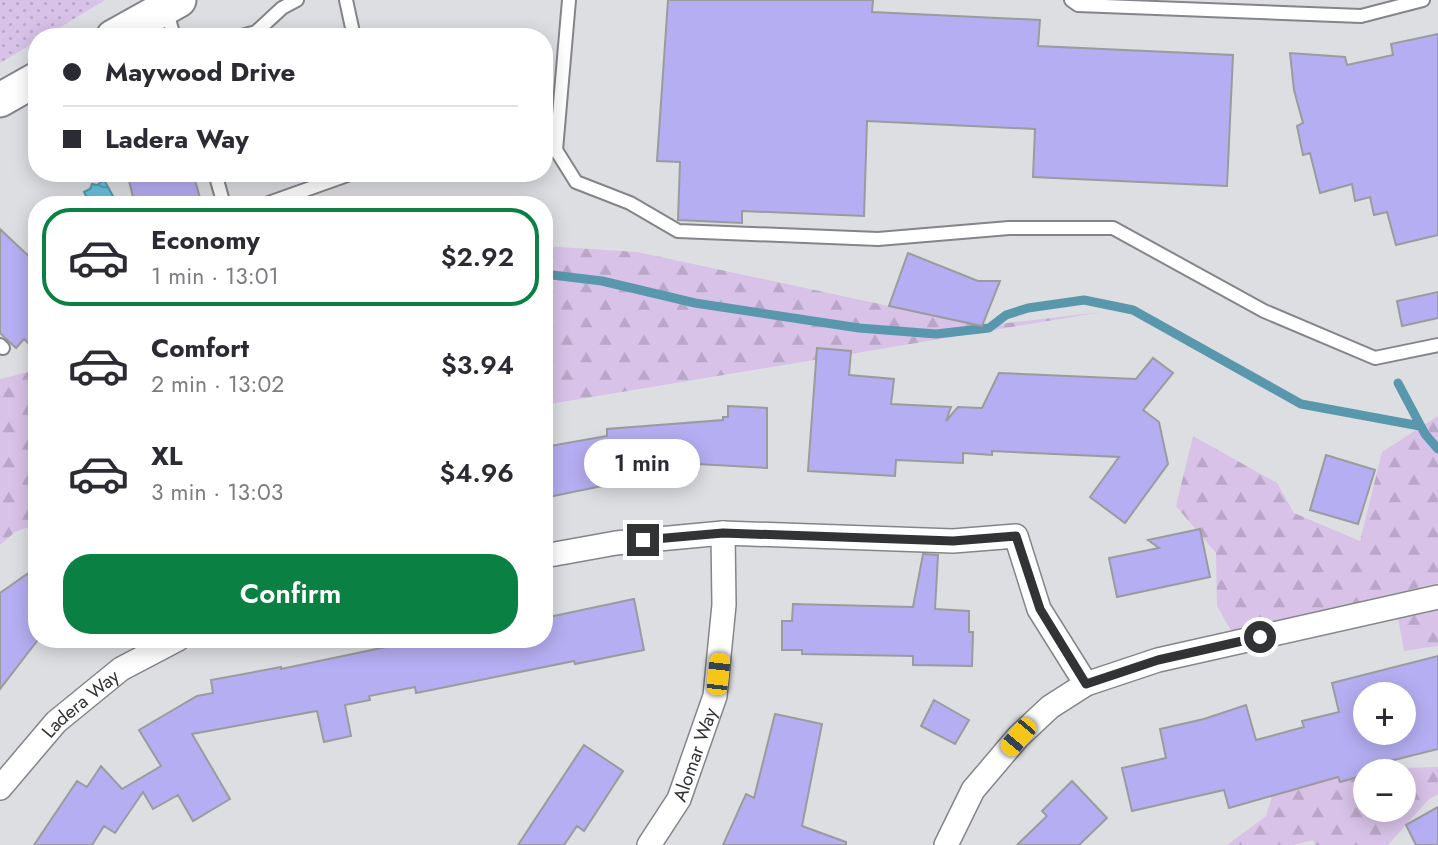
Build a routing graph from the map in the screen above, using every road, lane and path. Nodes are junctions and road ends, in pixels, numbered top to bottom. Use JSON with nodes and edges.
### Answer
{"nodes":[{"id":1,"x":297,"y":0,"type":"edge"},
{"id":2,"x":346,"y":0,"type":"edge"},
{"id":3,"x":569,"y":0,"type":"edge"},
{"id":4,"x":1071,"y":0,"type":"edge"},
{"id":5,"x":1423,"y":0,"type":"edge"},
{"id":6,"x":173,"y":20,"type":"edge"},
{"id":7,"x":145,"y":28,"type":"edge"},
{"id":8,"x":260,"y":28,"type":"edge"},
{"id":9,"x":352,"y":28,"type":"edge"},
{"id":10,"x":28,"y":84,"type":"edge"},
{"id":11,"x":0,"y":100,"type":"edge"},
{"id":12,"x":328,"y":182,"type":"edge"},
{"id":13,"x":288,"y":196,"type":"edge"},
{"id":14,"x":1438,"y":345,"type":"edge"},
{"id":15,"x":723,"y":533,"type":"junction"},
{"id":16,"x":553,"y":554,"type":"edge"},
{"id":17,"x":1438,"y":597,"type":"edge"},
{"id":18,"x":160,"y":648,"type":"edge"},
{"id":19,"x":1086,"y":684,"type":"junction"},
{"id":20,"x":0,"y":788,"type":"edge"},
{"id":21,"x":649,"y":845,"type":"edge"},
{"id":22,"x":946,"y":845,"type":"edge"}],
"edges":[{"from":1,"to":8,"type":"lane"},
{"from":2,"to":9,"type":"lane"},
{"from":3,"to":14,"type":"lane"},
{"from":4,"to":5,"type":"lane"},
{"from":6,"to":7,"type":"main road"},
{"from":10,"to":11,"type":"main road"},
{"from":12,"to":13,"type":"lane"},
{"from":15,"to":16,"type":"street"},
{"from":15,"to":19,"type":"street"},
{"from":15,"to":21,"type":"street","name":"Alomar Way"},
{"from":17,"to":19,"type":"street"},
{"from":18,"to":20,"type":"street","name":"Ladera Way"},
{"from":19,"to":22,"type":"street"}]}
